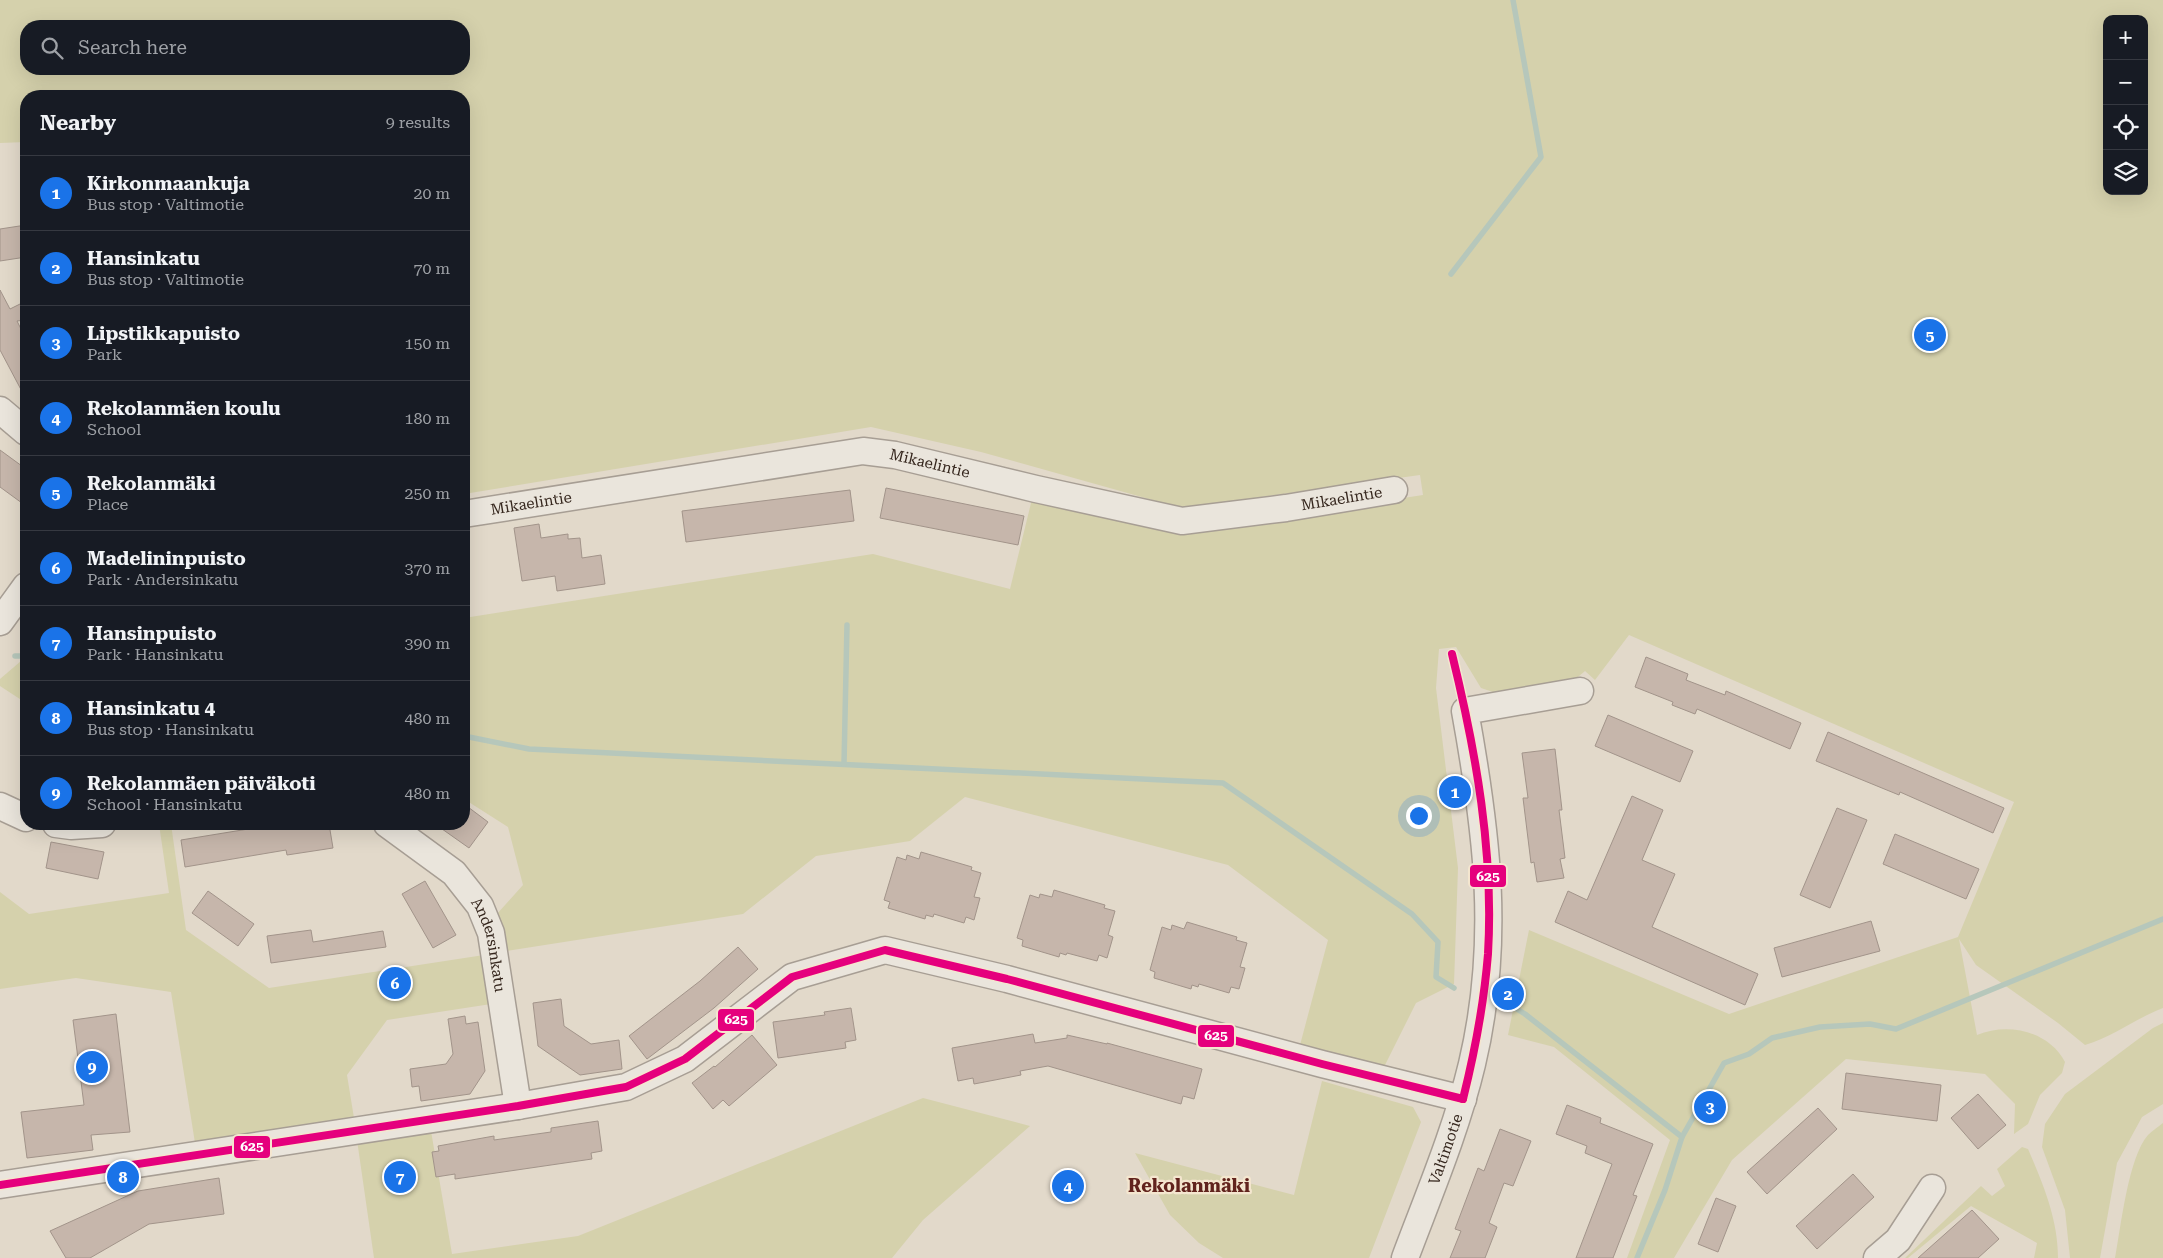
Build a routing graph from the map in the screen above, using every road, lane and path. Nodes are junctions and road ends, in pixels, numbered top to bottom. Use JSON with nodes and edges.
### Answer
{"nodes":[{"id":1,"x":0,"y":410,"type":"edge"},
{"id":2,"x":20,"y":427,"type":"edge"},
{"id":3,"x":1394,"y":490,"type":"dead end"},
{"id":4,"x":470,"y":513,"type":"edge"},
{"id":5,"x":20,"y":594,"type":"edge"},
{"id":6,"x":0,"y":622,"type":"edge"},
{"id":7,"x":1580,"y":691,"type":"dead end"},
{"id":8,"x":0,"y":806,"type":"edge"},
{"id":9,"x":20,"y":815,"type":"edge"},
{"id":10,"x":395,"y":830,"type":"edge"},
{"id":11,"x":1463,"y":1100,"type":"junction"},
{"id":12,"x":518,"y":1106,"type":"junction"},
{"id":13,"x":0,"y":1185,"type":"edge"},
{"id":14,"x":1932,"y":1188,"type":"dead end"},
{"id":15,"x":1406,"y":1258,"type":"edge"},
{"id":16,"x":1878,"y":1258,"type":"edge"}],
"edges":[{"from":1,"to":2,"type":"street"},
{"from":3,"to":4,"type":"street","name":"Mikaelintie"},
{"from":5,"to":6,"type":"street"},
{"from":7,"to":11,"type":"street","name":"Valtimotie"},
{"from":8,"to":9,"type":"street"},
{"from":10,"to":12,"type":"street","name":"Andersinkatu"},
{"from":11,"to":12,"type":"street"},
{"from":11,"to":15,"type":"street","name":"Valtimotie"},
{"from":12,"to":13,"type":"street"},
{"from":14,"to":16,"type":"street"}]}
